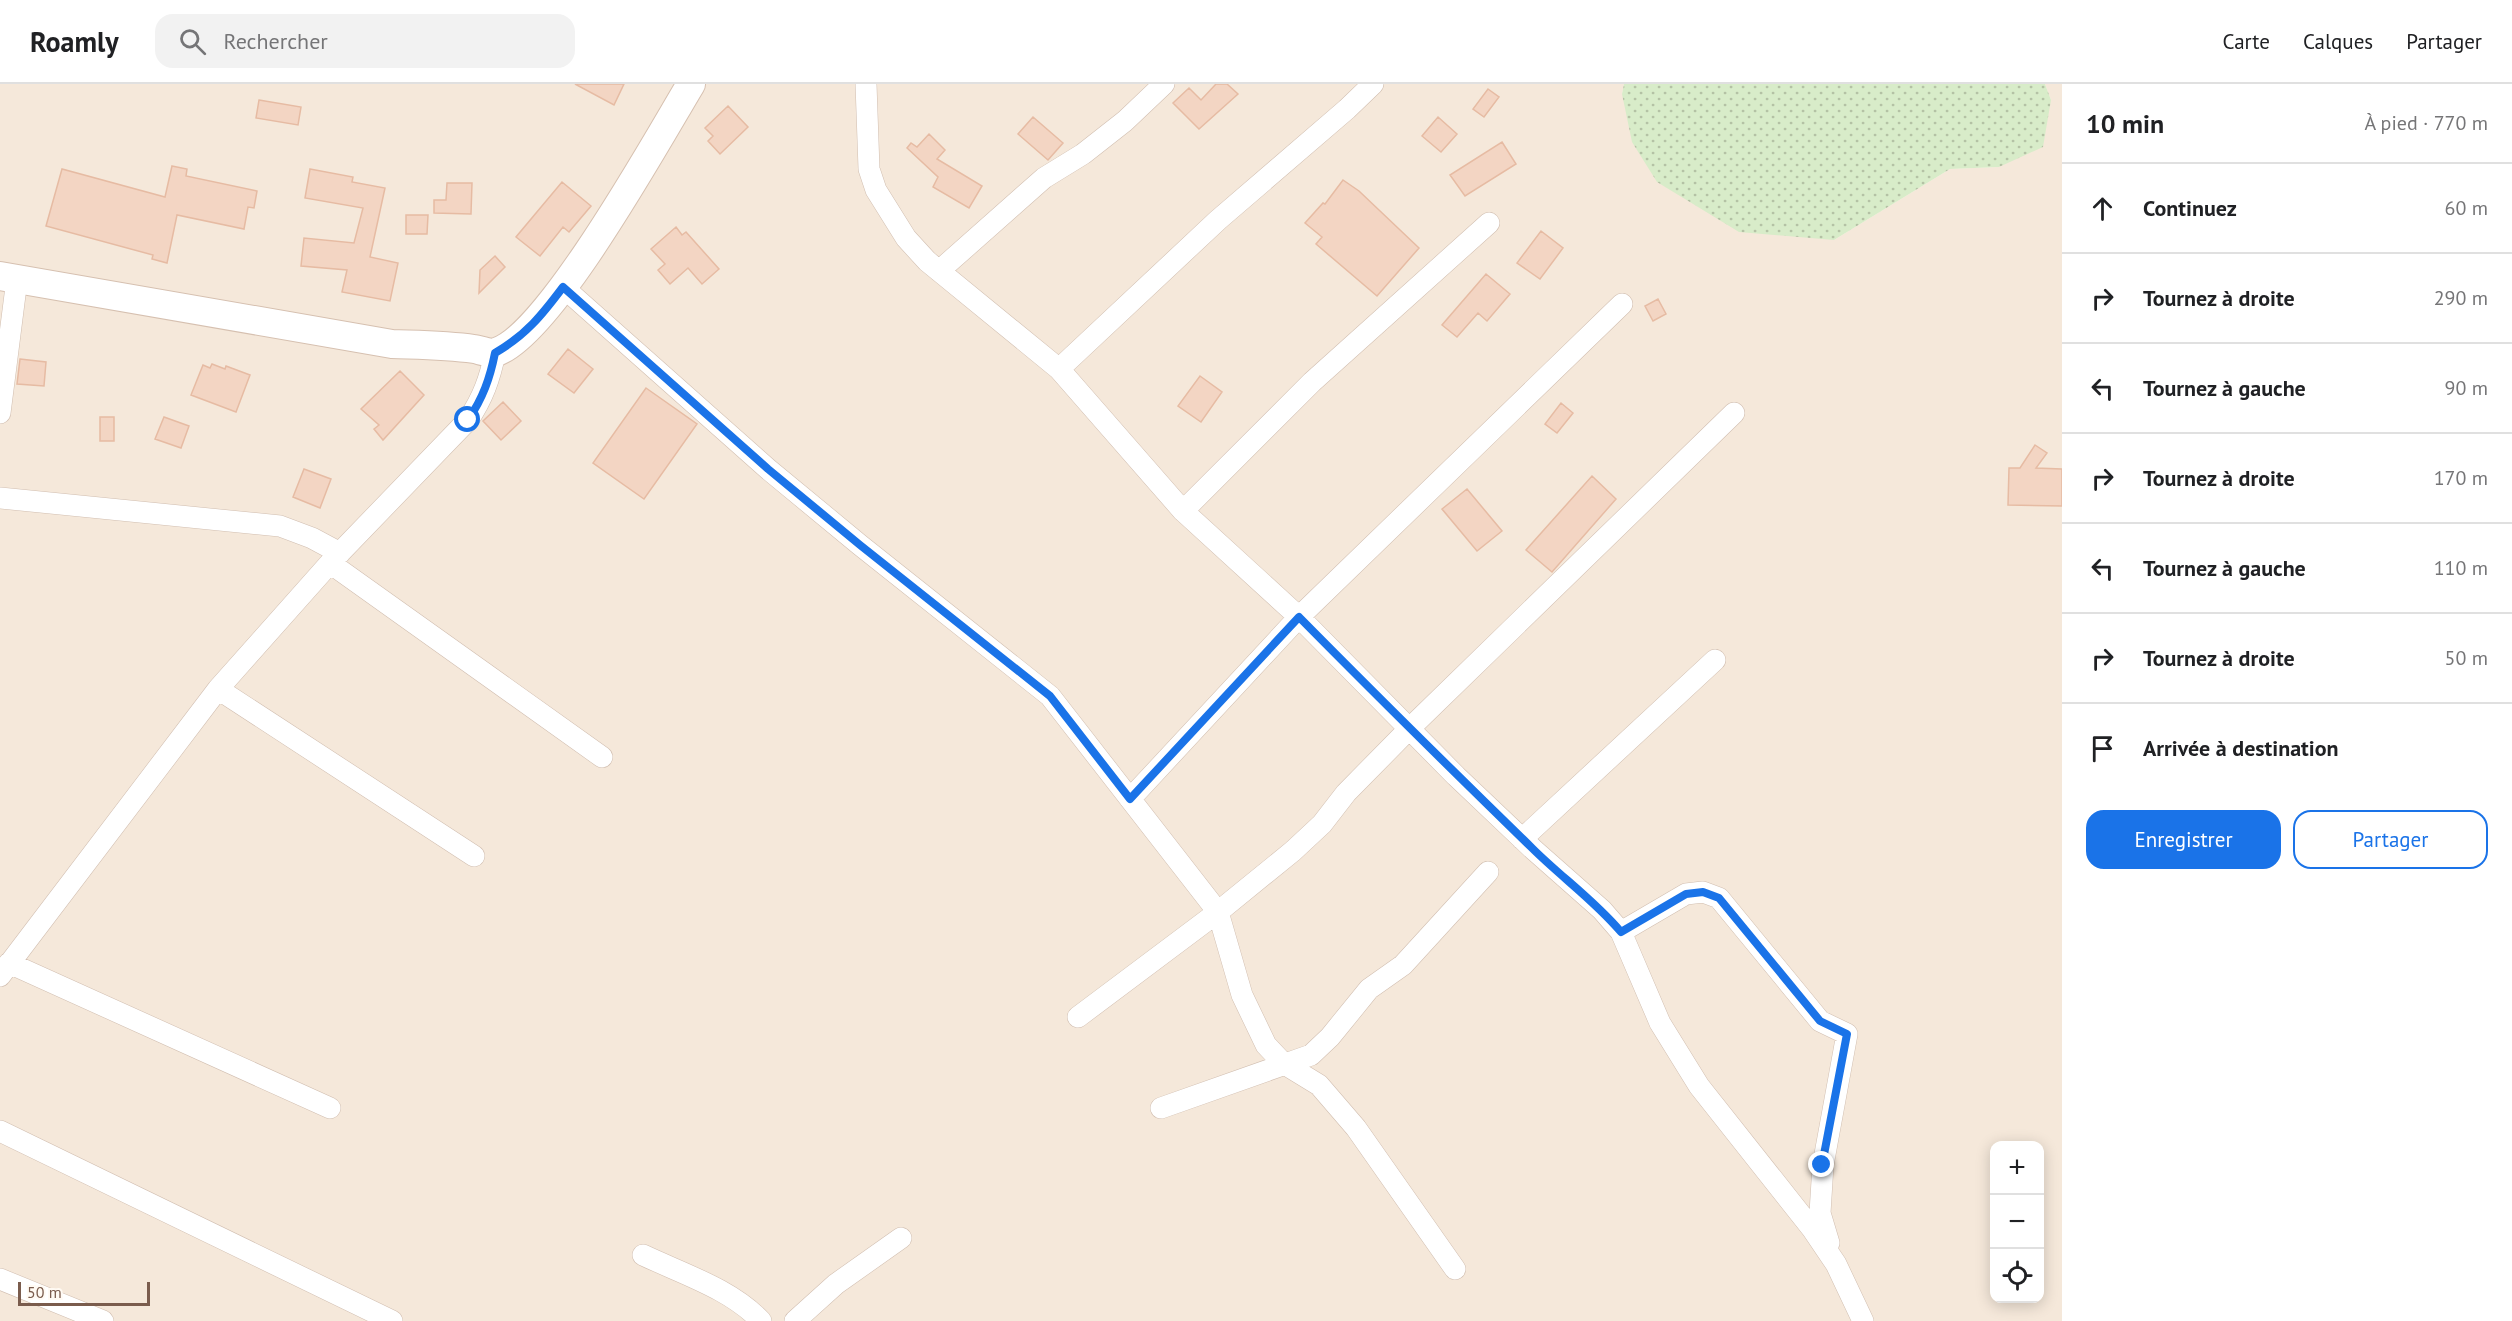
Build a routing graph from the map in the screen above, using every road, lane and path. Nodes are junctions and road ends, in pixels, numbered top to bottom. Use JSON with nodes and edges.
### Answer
{"nodes":[{"id":1,"x":691,"y":84,"type":"edge"},
{"id":2,"x":866,"y":84,"type":"edge"},
{"id":3,"x":1164,"y":84,"type":"edge"},
{"id":4,"x":1373,"y":84,"type":"edge"},
{"id":5,"x":1489,"y":223,"type":"dead end"},
{"id":6,"x":939,"y":271,"type":"junction"},
{"id":7,"x":8,"y":278,"type":"edge"},
{"id":8,"x":563,"y":287,"type":"junction"},
{"id":9,"x":1622,"y":304,"type":"dead end"},
{"id":10,"x":495,"y":353,"type":"junction"},
{"id":11,"x":1059,"y":369,"type":"junction"},
{"id":12,"x":0,"y":413,"type":"edge"},
{"id":13,"x":1734,"y":413,"type":"dead end"},
{"id":14,"x":0,"y":498,"type":"edge"},
{"id":15,"x":1183,"y":511,"type":"junction"},
{"id":16,"x":335,"y":558,"type":"junction"},
{"id":17,"x":1299,"y":617,"type":"junction"},
{"id":18,"x":1716,"y":660,"type":"dead end"},
{"id":19,"x":218,"y":689,"type":"junction"},
{"id":20,"x":1409,"y":729,"type":"junction"},
{"id":21,"x":602,"y":757,"type":"dead end"},
{"id":22,"x":1130,"y":799,"type":"junction"},
{"id":23,"x":1522,"y":839,"type":"junction"},
{"id":24,"x":474,"y":856,"type":"dead end"},
{"id":25,"x":1488,"y":872,"type":"dead end"},
{"id":26,"x":1218,"y":912,"type":"junction"},
{"id":27,"x":1621,"y":932,"type":"junction"},
{"id":28,"x":4,"y":969,"type":"edge"},
{"id":29,"x":1078,"y":1017,"type":"dead end"},
{"id":30,"x":1283,"y":1063,"type":"junction"},
{"id":31,"x":330,"y":1108,"type":"dead end"},
{"id":32,"x":1161,"y":1108,"type":"dead end"},
{"id":33,"x":0,"y":1131,"type":"edge"},
{"id":34,"x":901,"y":1238,"type":"dead end"},
{"id":35,"x":644,"y":1256,"type":"dead end"},
{"id":36,"x":1836,"y":1264,"type":"junction"},
{"id":37,"x":1455,"y":1269,"type":"dead end"},
{"id":38,"x":0,"y":1279,"type":"edge"},
{"id":39,"x":103,"y":1321,"type":"edge"},
{"id":40,"x":392,"y":1321,"type":"edge"},
{"id":41,"x":761,"y":1321,"type":"edge"},
{"id":42,"x":795,"y":1321,"type":"edge"},
{"id":43,"x":1863,"y":1321,"type":"edge"}],
"edges":[{"from":1,"to":8,"type":"main road"},
{"from":2,"to":6,"type":"street"},
{"from":3,"to":6,"type":"street"},
{"from":4,"to":11,"type":"street"},
{"from":5,"to":15,"type":"street"},
{"from":6,"to":11,"type":"street"},
{"from":7,"to":10,"type":"main road"},
{"from":7,"to":12,"type":"street"},
{"from":8,"to":10,"type":"main road"},
{"from":8,"to":22,"type":"street"},
{"from":9,"to":17,"type":"street"},
{"from":10,"to":16,"type":"street"},
{"from":11,"to":15,"type":"street"},
{"from":13,"to":20,"type":"street"},
{"from":14,"to":16,"type":"street"},
{"from":15,"to":17,"type":"street"},
{"from":16,"to":19,"type":"street"},
{"from":16,"to":21,"type":"street"},
{"from":17,"to":20,"type":"street"},
{"from":17,"to":22,"type":"street"},
{"from":18,"to":23,"type":"street"},
{"from":19,"to":24,"type":"street"},
{"from":19,"to":28,"type":"street"},
{"from":20,"to":23,"type":"street"},
{"from":20,"to":26,"type":"street"},
{"from":22,"to":26,"type":"street"},
{"from":23,"to":27,"type":"street"},
{"from":25,"to":30,"type":"street"},
{"from":26,"to":29,"type":"street"},
{"from":26,"to":30,"type":"street"},
{"from":27,"to":36,"type":"street"},
{"from":27,"to":36,"type":"street"},
{"from":28,"to":31,"type":"street"},
{"from":30,"to":32,"type":"street"},
{"from":30,"to":37,"type":"street"},
{"from":33,"to":40,"type":"street"},
{"from":34,"to":42,"type":"street"},
{"from":35,"to":41,"type":"street"},
{"from":36,"to":43,"type":"street"},
{"from":38,"to":39,"type":"street"}]}
